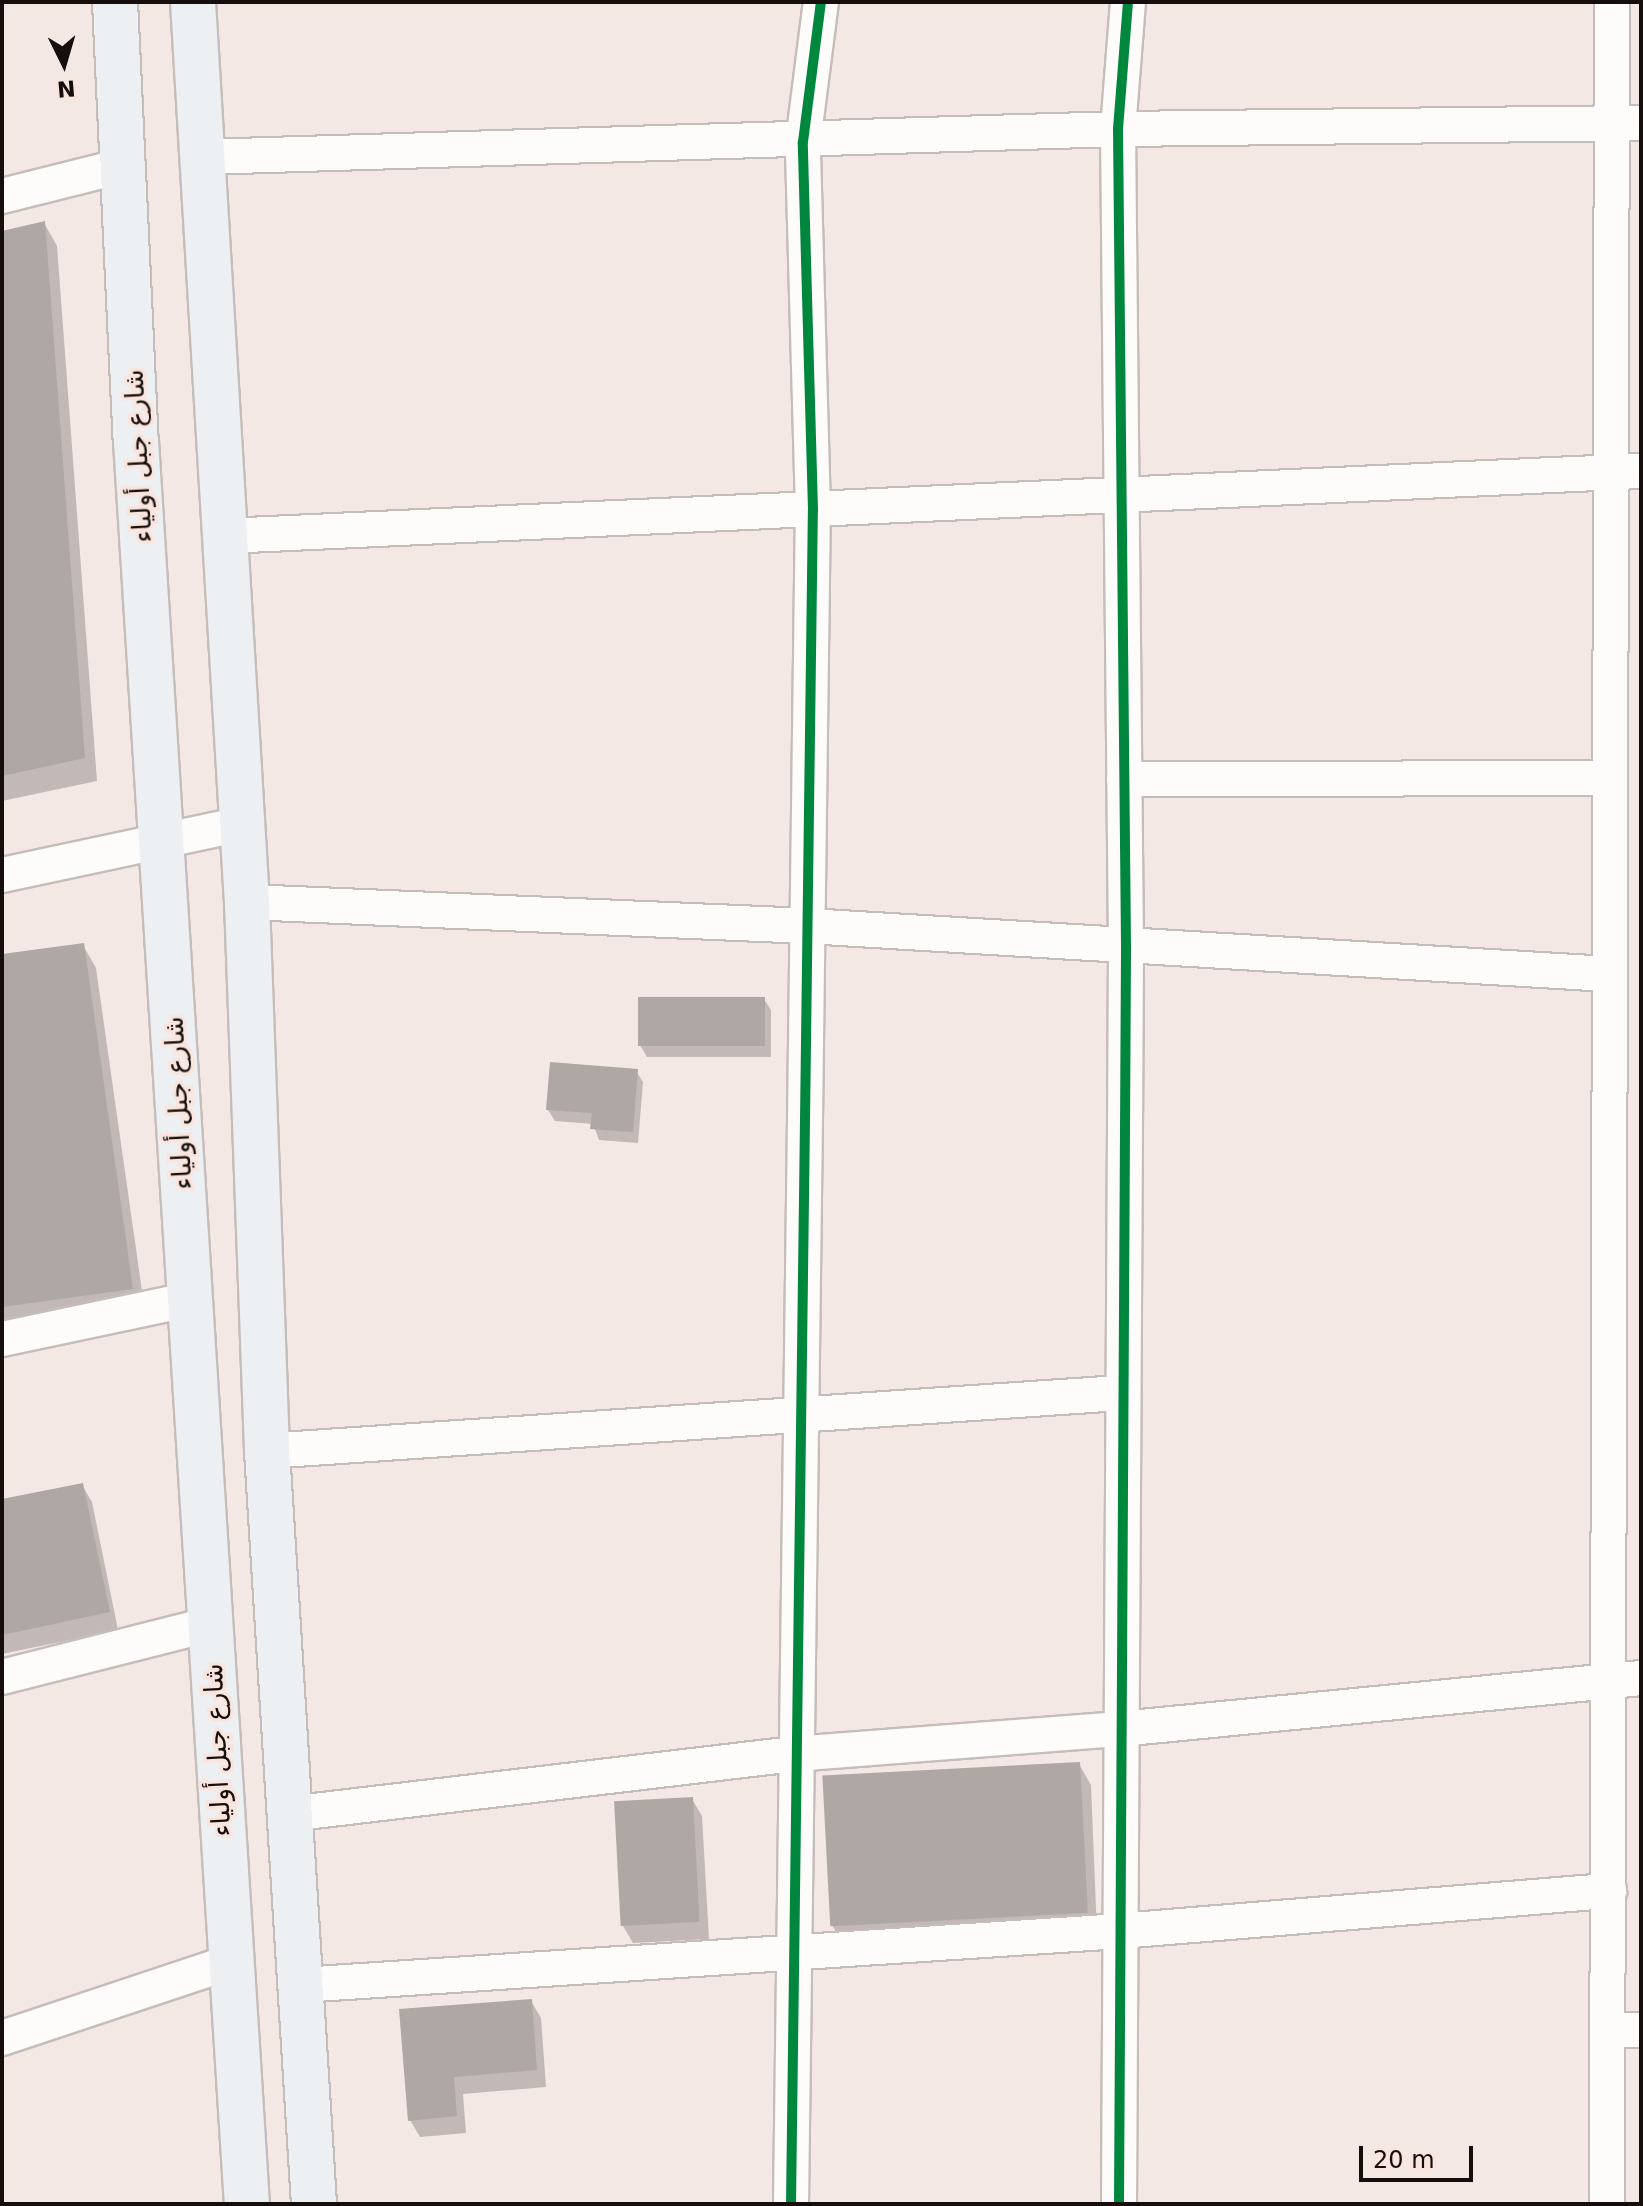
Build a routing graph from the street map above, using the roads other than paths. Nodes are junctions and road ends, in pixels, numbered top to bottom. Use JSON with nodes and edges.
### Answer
{"nodes":[{"id":1,"x":115,"y":2,"type":"edge"},
{"id":2,"x":193,"y":2,"type":"edge"},
{"id":3,"x":821,"y":2,"type":"edge"},
{"id":4,"x":1128,"y":2,"type":"edge"},
{"id":5,"x":1612,"y":2,"type":"edge"},
{"id":6,"x":1628,"y":124,"type":"edge"},
{"id":7,"x":1118,"y":129,"type":"junction"},
{"id":8,"x":803,"y":142,"type":"junction"},
{"id":9,"x":203,"y":157,"type":"junction"},
{"id":10,"x":125,"y":165,"type":"junction"},
{"id":11,"x":2,"y":196,"type":"edge"},
{"id":12,"x":1625,"y":471,"type":"edge"},
{"id":13,"x":1121,"y":491,"type":"junction"},
{"id":14,"x":813,"y":510,"type":"junction"},
{"id":15,"x":225,"y":536,"type":"junction"},
{"id":16,"x":1610,"y":778,"type":"junction"},
{"id":17,"x":1124,"y":779,"type":"junction"},
{"id":18,"x":241,"y":824,"type":"junction"},
{"id":19,"x":163,"y":839,"type":"junction"},
{"id":20,"x":2,"y":875,"type":"edge"},
{"id":21,"x":247,"y":902,"type":"junction"},
{"id":22,"x":807,"y":926,"type":"junction"},
{"id":23,"x":1126,"y":946,"type":"junction"},
{"id":24,"x":1608,"y":974,"type":"junction"},
{"id":25,"x":1627,"y":1121,"type":"edge"},
{"id":26,"x":191,"y":1299,"type":"junction"},
{"id":27,"x":2,"y":1339,"type":"edge"},
{"id":28,"x":1121,"y":1393,"type":"junction"},
{"id":29,"x":801,"y":1417,"type":"junction"},
{"id":30,"x":267,"y":1451,"type":"junction"},
{"id":31,"x":211,"y":1624,"type":"junction"},
{"id":32,"x":2,"y":1677,"type":"edge"},
{"id":33,"x":1625,"y":1679,"type":"edge"},
{"id":34,"x":1120,"y":1729,"type":"junction"},
{"id":35,"x":794,"y":1754,"type":"junction"},
{"id":36,"x":289,"y":1814,"type":"junction"},
{"id":37,"x":1609,"y":1891,"type":"junction"},
{"id":38,"x":1120,"y":1931,"type":"junction"},
{"id":39,"x":797,"y":1953,"type":"junction"},
{"id":40,"x":231,"y":1962,"type":"junction"},
{"id":41,"x":301,"y":1985,"type":"junction"},
{"id":42,"x":1625,"y":2030,"type":"edge"},
{"id":43,"x":2,"y":2038,"type":"edge"},
{"id":44,"x":247,"y":2204,"type":"edge"},
{"id":45,"x":314,"y":2204,"type":"edge"},
{"id":46,"x":791,"y":2204,"type":"edge"},
{"id":47,"x":1119,"y":2204,"type":"edge"},
{"id":48,"x":1607,"y":2204,"type":"edge"}],
"edges":[{"from":1,"to":10,"type":"main road","name":"شارع جبل أولياء"},
{"from":2,"to":9,"type":"main road"},
{"from":3,"to":8,"type":"street"},
{"from":4,"to":7,"type":"street"},
{"from":5,"to":6,"type":"street"},
{"from":6,"to":7,"type":"street"},
{"from":6,"to":12,"type":"street"},
{"from":7,"to":8,"type":"street"},
{"from":7,"to":13,"type":"street"},
{"from":8,"to":9,"type":"street"},
{"from":8,"to":14,"type":"street"},
{"from":9,"to":15,"type":"main road"},
{"from":10,"to":11,"type":"street"},
{"from":10,"to":19,"type":"main road","name":"شارع جبل أولياء"},
{"from":12,"to":13,"type":"street"},
{"from":12,"to":16,"type":"street"},
{"from":13,"to":14,"type":"street"},
{"from":13,"to":17,"type":"street"},
{"from":14,"to":15,"type":"street"},
{"from":14,"to":22,"type":"street"},
{"from":15,"to":18,"type":"main road"},
{"from":16,"to":17,"type":"street"},
{"from":16,"to":24,"type":"street"},
{"from":17,"to":23,"type":"street"},
{"from":18,"to":19,"type":"street"},
{"from":18,"to":21,"type":"main road"},
{"from":19,"to":20,"type":"street"},
{"from":19,"to":26,"type":"main road","name":"شارع جبل أولياء"},
{"from":21,"to":22,"type":"street"},
{"from":21,"to":30,"type":"main road"},
{"from":22,"to":23,"type":"street"},
{"from":22,"to":29,"type":"street"},
{"from":23,"to":24,"type":"street"},
{"from":23,"to":28,"type":"street"},
{"from":24,"to":25,"type":"street"},
{"from":25,"to":33,"type":"street"},
{"from":26,"to":27,"type":"street"},
{"from":26,"to":31,"type":"main road","name":"شارع جبل أولياء"},
{"from":28,"to":29,"type":"street"},
{"from":28,"to":34,"type":"street"},
{"from":29,"to":30,"type":"street"},
{"from":29,"to":35,"type":"street"},
{"from":30,"to":36,"type":"main road"},
{"from":31,"to":32,"type":"street"},
{"from":31,"to":40,"type":"main road","name":"شارع جبل أولياء"},
{"from":33,"to":34,"type":"street"},
{"from":33,"to":37,"type":"street"},
{"from":34,"to":35,"type":"street"},
{"from":34,"to":38,"type":"street"},
{"from":35,"to":36,"type":"street"},
{"from":35,"to":39,"type":"street"},
{"from":36,"to":41,"type":"main road"},
{"from":37,"to":38,"type":"street"},
{"from":37,"to":42,"type":"street"},
{"from":38,"to":39,"type":"street"},
{"from":38,"to":47,"type":"street"},
{"from":39,"to":41,"type":"street"},
{"from":39,"to":46,"type":"street"},
{"from":40,"to":43,"type":"street"},
{"from":40,"to":44,"type":"main road","name":"شارع جبل أولياء"},
{"from":41,"to":45,"type":"main road"},
{"from":42,"to":48,"type":"street"}]}
